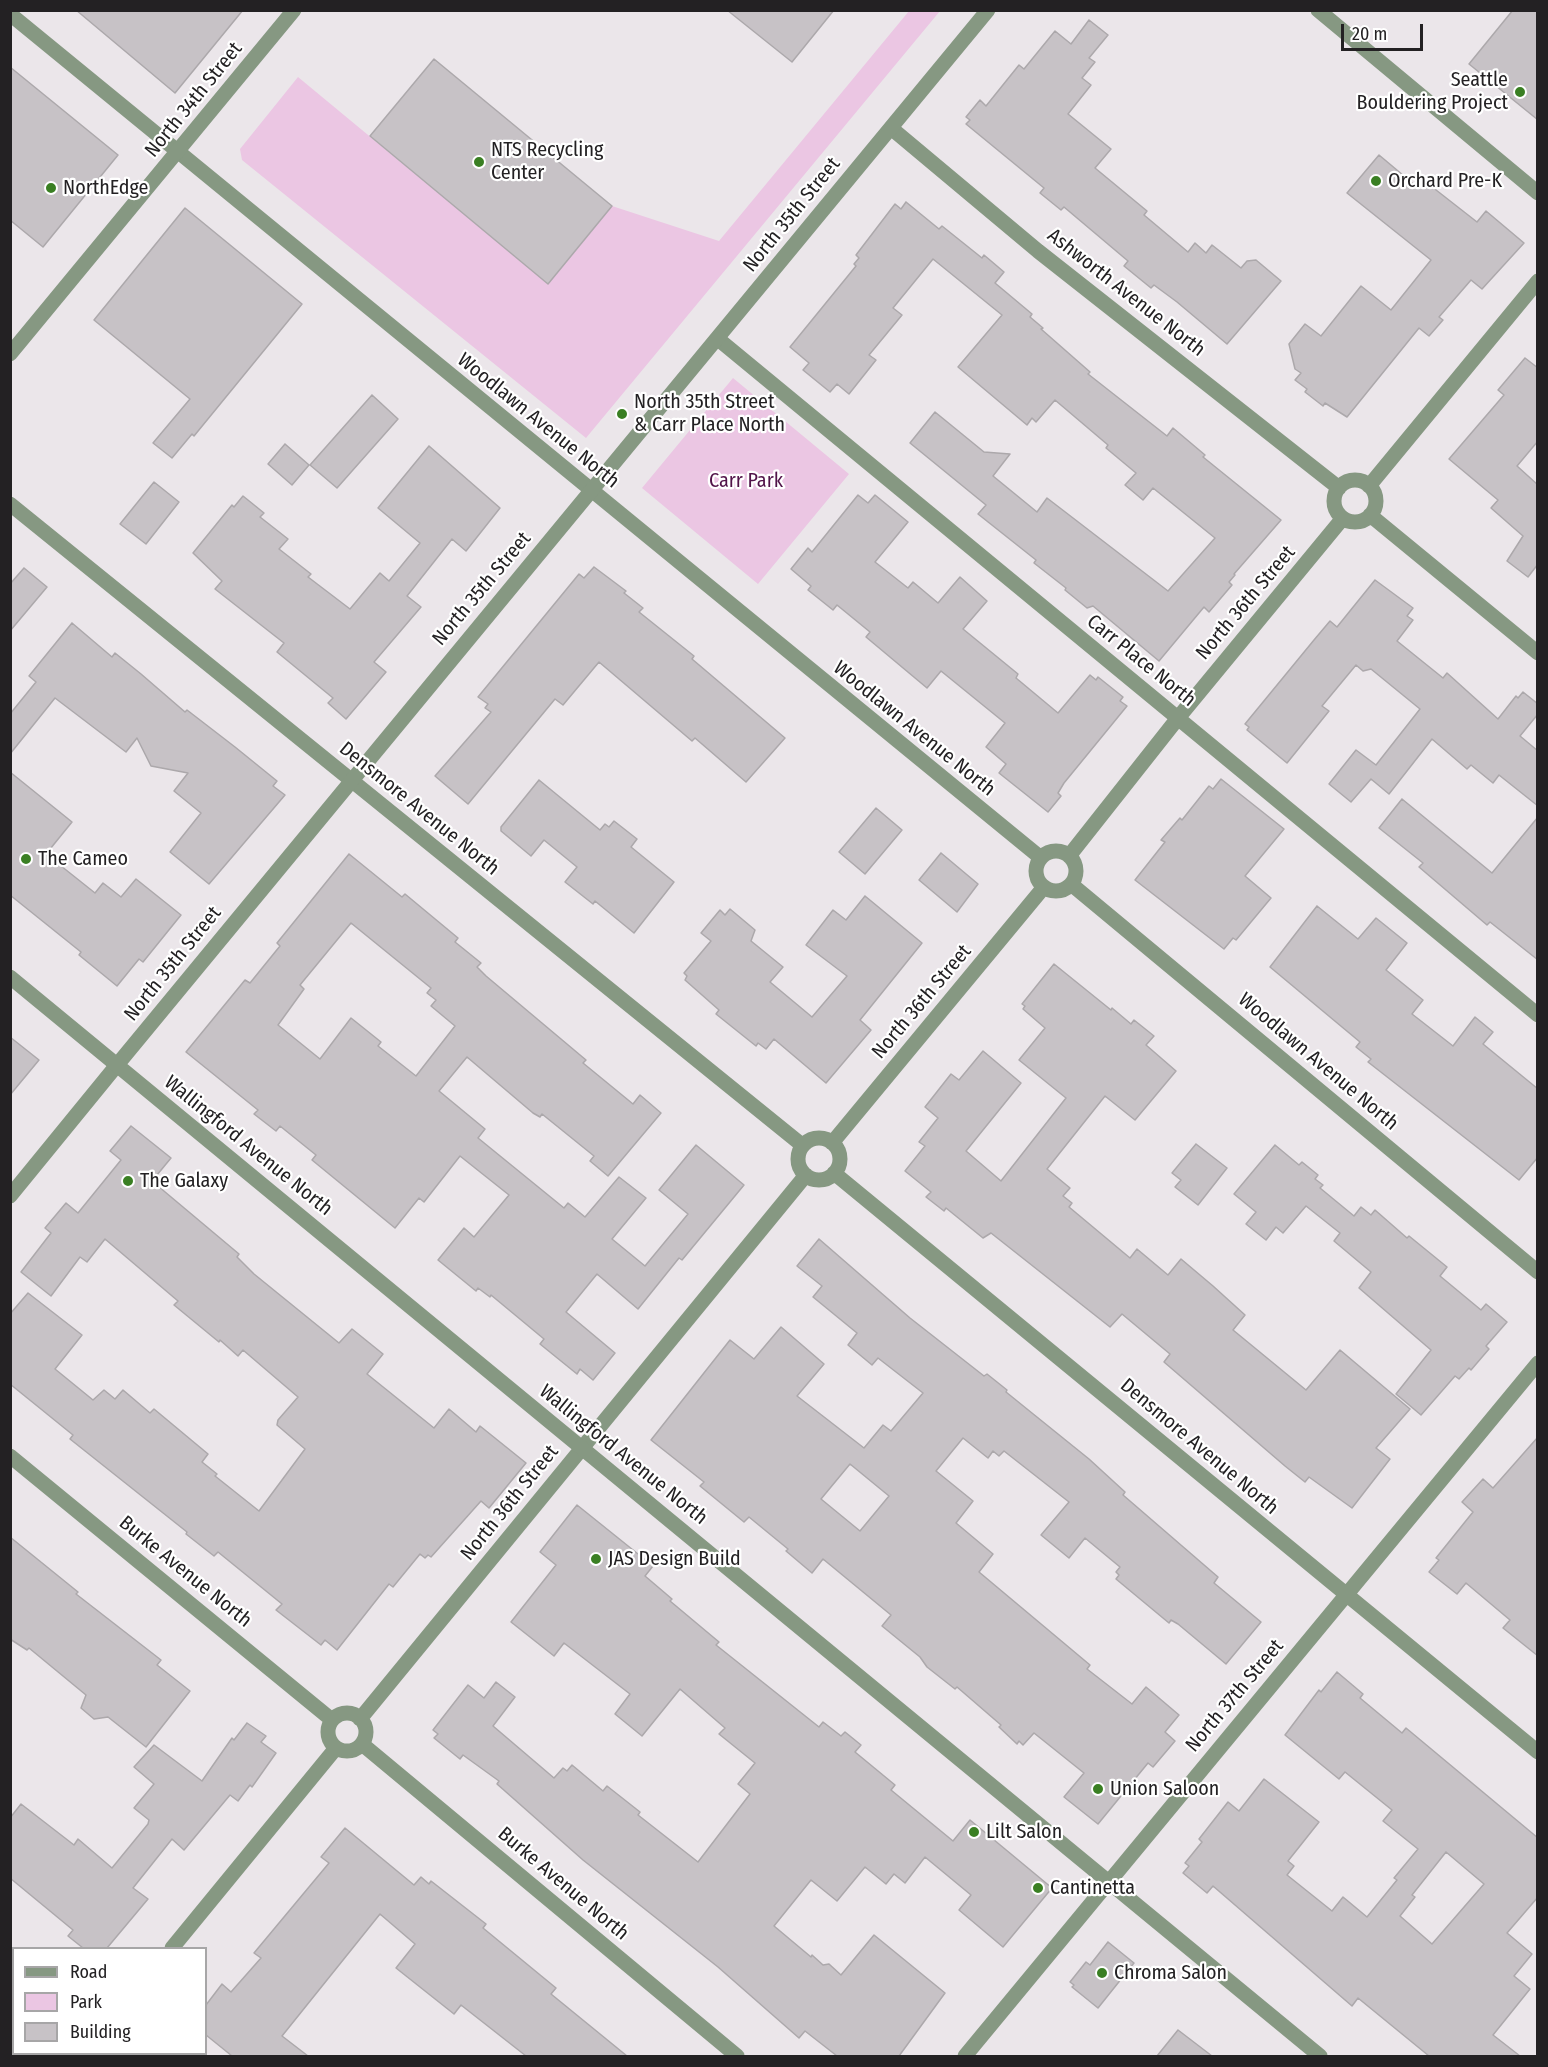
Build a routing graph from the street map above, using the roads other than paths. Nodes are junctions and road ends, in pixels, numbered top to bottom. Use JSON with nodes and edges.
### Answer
{"nodes":[{"id":1,"x":294,"y":10,"type":"edge"},
{"id":2,"x":988,"y":10,"type":"edge"},
{"id":3,"x":1318,"y":10,"type":"edge"},
{"id":4,"x":10,"y":14,"type":"edge"},
{"id":5,"x":891,"y":128,"type":"junction"},
{"id":6,"x":178,"y":153,"type":"junction"},
{"id":7,"x":1538,"y":193,"type":"edge"},
{"id":8,"x":1538,"y":281,"type":"edge"},
{"id":9,"x":718,"y":339,"type":"junction"},
{"id":10,"x":10,"y":354,"type":"edge"},
{"id":11,"x":1369,"y":486,"type":"junction"},
{"id":12,"x":1339,"y":488,"type":"junction"},
{"id":13,"x":590,"y":491,"type":"junction"},
{"id":14,"x":10,"y":504,"type":"edge"},
{"id":15,"x":1370,"y":515,"type":"junction"},
{"id":16,"x":1343,"y":518,"type":"junction"},
{"id":17,"x":1538,"y":653,"type":"edge"},
{"id":18,"x":1178,"y":718,"type":"junction"},
{"id":19,"x":350,"y":781,"type":"junction"},
{"id":20,"x":1069,"y":856,"type":"junction"},
{"id":21,"x":1041,"y":858,"type":"junction"},
{"id":22,"x":1071,"y":884,"type":"junction"},
{"id":23,"x":1044,"y":887,"type":"junction"},
{"id":24,"x":10,"y":977,"type":"edge"},
{"id":25,"x":1538,"y":1015,"type":"edge"},
{"id":26,"x":117,"y":1065,"type":"junction"},
{"id":27,"x":832,"y":1143,"type":"junction"},
{"id":28,"x":802,"y":1145,"type":"junction"},
{"id":29,"x":834,"y":1173,"type":"junction"},
{"id":30,"x":806,"y":1175,"type":"junction"},
{"id":31,"x":10,"y":1196,"type":"edge"},
{"id":32,"x":1538,"y":1272,"type":"edge"},
{"id":33,"x":1538,"y":1363,"type":"edge"},
{"id":34,"x":582,"y":1448,"type":"junction"},
{"id":35,"x":10,"y":1456,"type":"edge"},
{"id":36,"x":1345,"y":1595,"type":"junction"},
{"id":37,"x":360,"y":1719,"type":"junction"},
{"id":38,"x":333,"y":1720,"type":"junction"},
{"id":39,"x":362,"y":1744,"type":"junction"},
{"id":40,"x":336,"y":1748,"type":"junction"},
{"id":41,"x":1538,"y":1752,"type":"edge"},
{"id":42,"x":1108,"y":1882,"type":"junction"},
{"id":43,"x":173,"y":1947,"type":"edge"},
{"id":44,"x":737,"y":2056,"type":"edge"},
{"id":45,"x":965,"y":2056,"type":"edge"},
{"id":46,"x":1320,"y":2056,"type":"edge"}],
"edges":[{"from":1,"to":6,"type":"street","name":"North 34th Street"},
{"from":2,"to":5,"type":"street","name":"North 35th Street"},
{"from":3,"to":7,"type":"street"},
{"from":4,"to":6,"type":"street","name":"Woodlawn Avenue North"},
{"from":5,"to":9,"type":"street","name":"North 35th Street"},
{"from":5,"to":12,"type":"street","name":"Ashworth Avenue North"},
{"from":6,"to":10,"type":"street","name":"North 34th Street"},
{"from":6,"to":13,"type":"street","name":"Woodlawn Avenue North"},
{"from":8,"to":11,"type":"street"},
{"from":9,"to":13,"type":"street","name":"North 35th Street"},
{"from":9,"to":18,"type":"street","name":"Carr Place North"},
{"from":11,"to":12,"type":"street"},
{"from":11,"to":15,"type":"street"},
{"from":12,"to":16,"type":"street"},
{"from":13,"to":19,"type":"street","name":"North 35th Street"},
{"from":13,"to":21,"type":"street","name":"Woodlawn Avenue North"},
{"from":14,"to":19,"type":"street","name":"Densmore Avenue North"},
{"from":15,"to":16,"type":"street"},
{"from":15,"to":17,"type":"street"},
{"from":16,"to":18,"type":"street","name":"North 36th Street"},
{"from":18,"to":20,"type":"street","name":"North 36th Street"},
{"from":18,"to":25,"type":"street","name":"Carr Place North"},
{"from":19,"to":26,"type":"street","name":"North 35th Street"},
{"from":19,"to":28,"type":"street","name":"Densmore Avenue North"},
{"from":20,"to":21,"type":"street"},
{"from":20,"to":22,"type":"street"},
{"from":21,"to":23,"type":"street"},
{"from":22,"to":23,"type":"street"},
{"from":22,"to":32,"type":"street","name":"Woodlawn Avenue North"},
{"from":23,"to":27,"type":"street","name":"North 36th Street"},
{"from":24,"to":26,"type":"street","name":"Wallingford Avenue North"},
{"from":26,"to":31,"type":"street","name":"North 35th Street"},
{"from":26,"to":34,"type":"street","name":"Wallingford Avenue North"},
{"from":27,"to":28,"type":"street"},
{"from":27,"to":29,"type":"street"},
{"from":28,"to":30,"type":"street"},
{"from":29,"to":30,"type":"street"},
{"from":29,"to":36,"type":"street","name":"Densmore Avenue North"},
{"from":30,"to":34,"type":"street","name":"North 36th Street"},
{"from":33,"to":36,"type":"street","name":"North 37th Street"},
{"from":34,"to":37,"type":"street","name":"North 36th Street"},
{"from":34,"to":42,"type":"street","name":"Wallingford Avenue North"},
{"from":35,"to":38,"type":"street","name":"Burke Avenue North"},
{"from":36,"to":41,"type":"street","name":"Densmore Avenue North"},
{"from":36,"to":42,"type":"street","name":"North 37th Street"},
{"from":37,"to":38,"type":"street"},
{"from":37,"to":39,"type":"street"},
{"from":38,"to":40,"type":"street"},
{"from":39,"to":40,"type":"street"},
{"from":39,"to":44,"type":"street","name":"Burke Avenue North"},
{"from":40,"to":43,"type":"street"},
{"from":42,"to":45,"type":"street","name":"North 37th Street"},
{"from":42,"to":46,"type":"street","name":"Wallingford Avenue North"}]}
